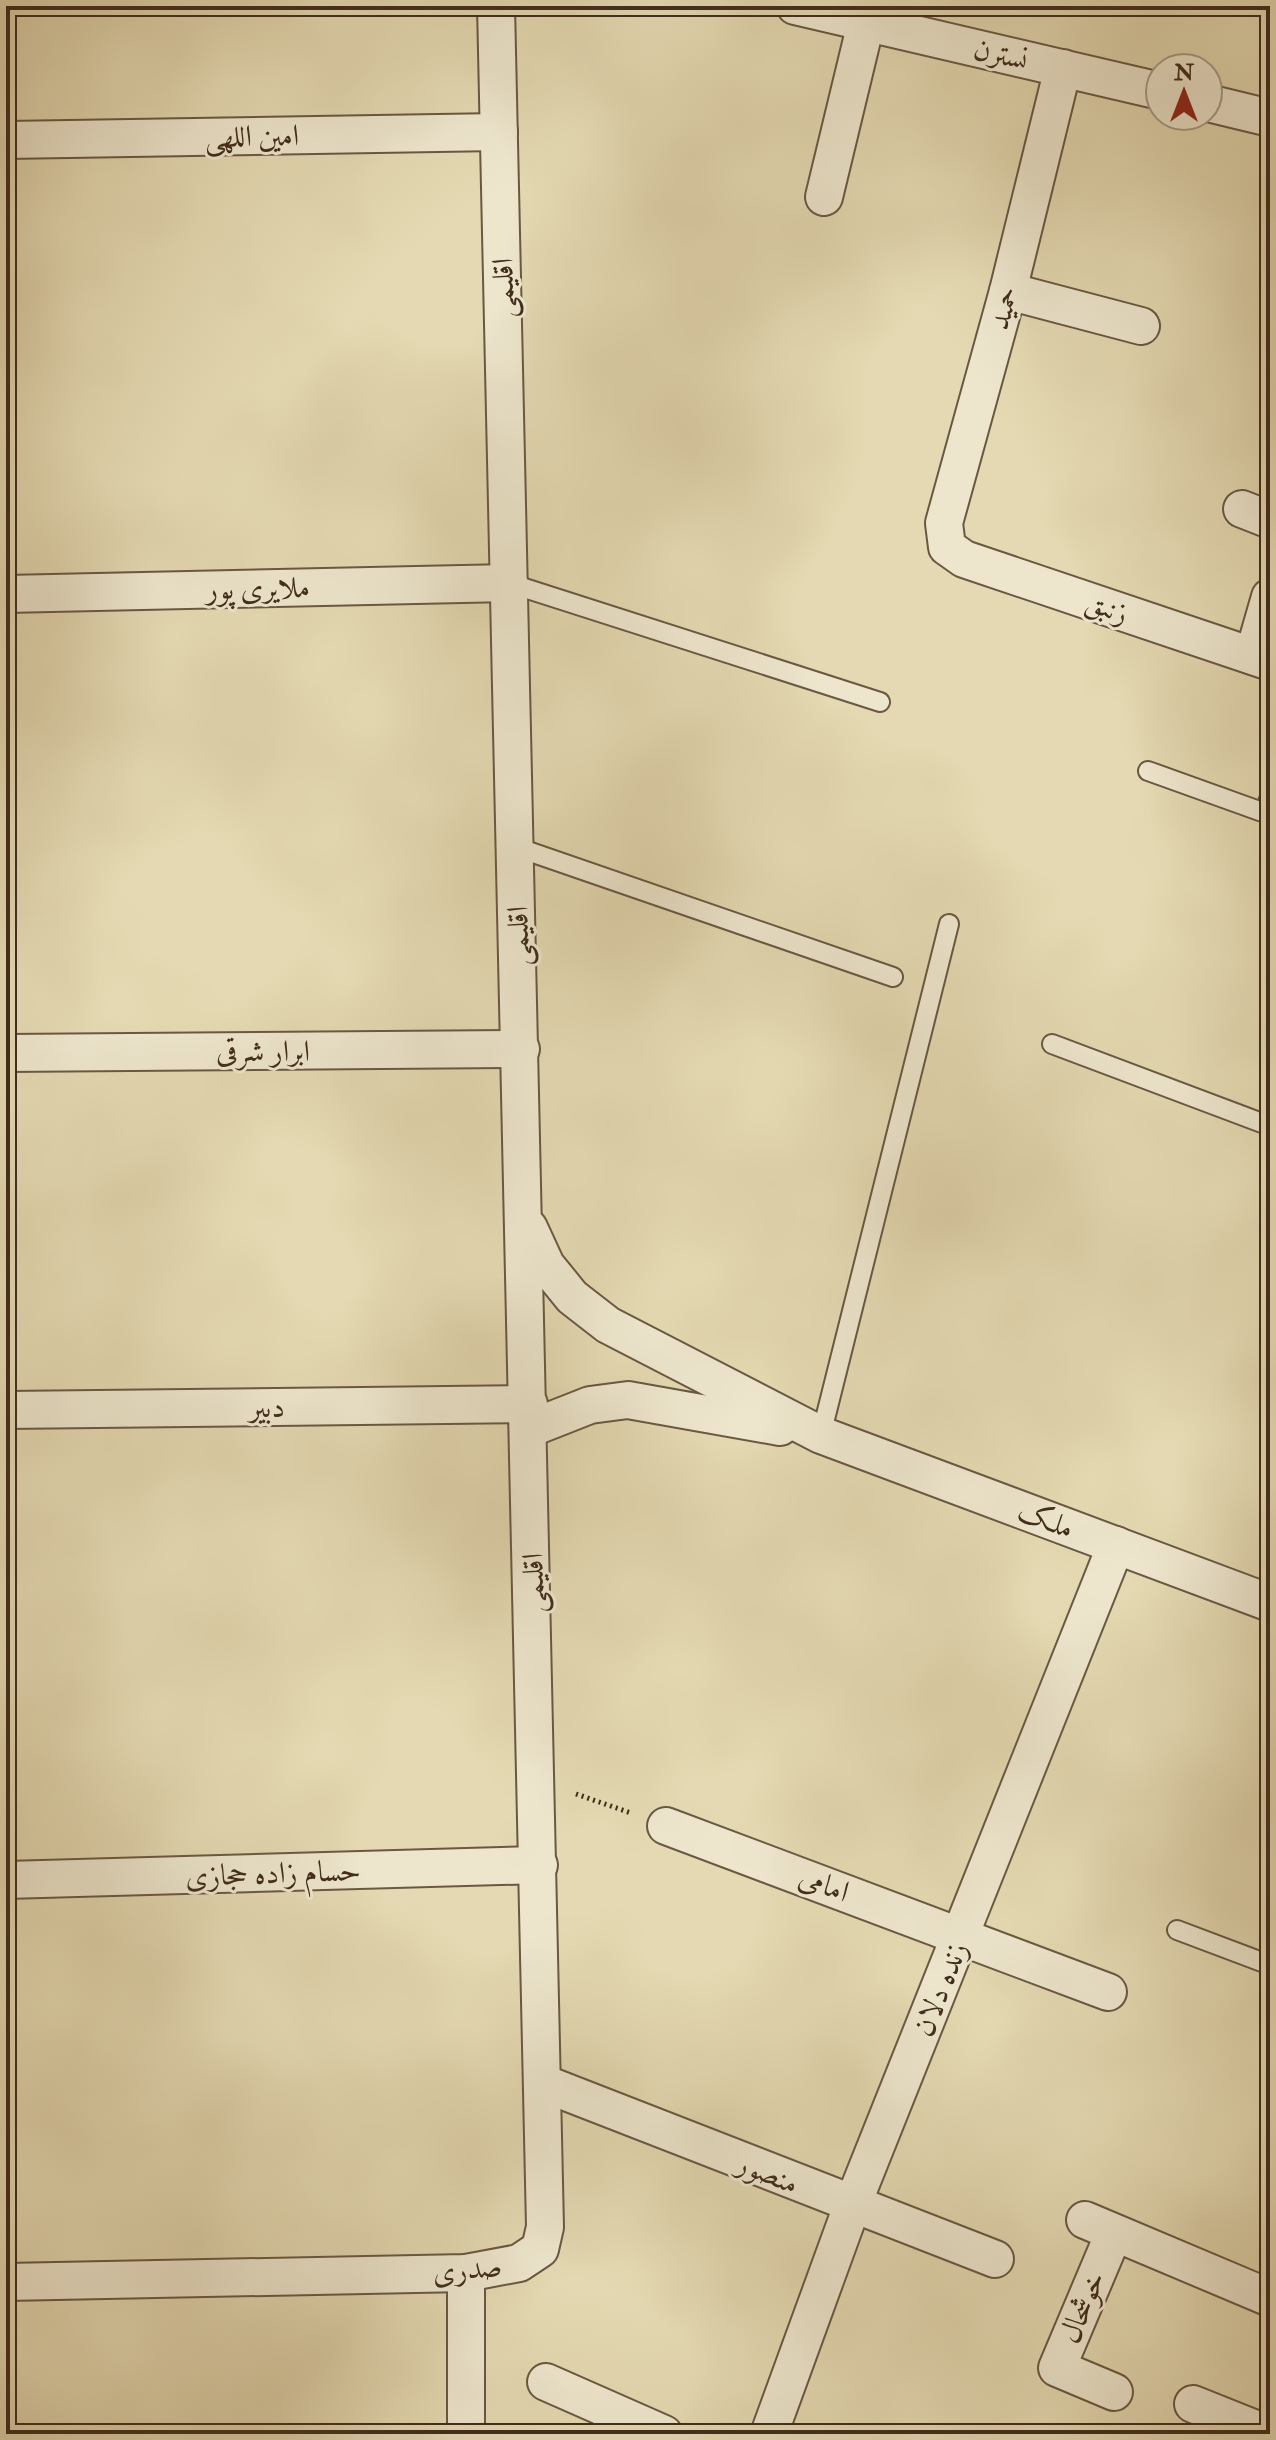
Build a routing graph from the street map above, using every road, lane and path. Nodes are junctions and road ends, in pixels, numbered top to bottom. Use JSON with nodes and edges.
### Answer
{"nodes":[{"id":1,"x":496,"y":6,"type":"edge"},
{"id":2,"x":795,"y":6,"type":"edge"},
{"id":3,"x":888,"y":20,"type":"edge"},
{"id":4,"x":1063,"y":68,"type":"junction"},
{"id":5,"x":1144,"y":87,"type":"edge"},
{"id":6,"x":1224,"y":107,"type":"edge"},
{"id":7,"x":1270,"y":118,"type":"edge"},
{"id":8,"x":499,"y":132,"type":"junction"},
{"id":9,"x":6,"y":140,"type":"edge"},
{"id":10,"x":824,"y":197,"type":"dead end"},
{"id":11,"x":1008,"y":291,"type":"junction"},
{"id":12,"x":1141,"y":326,"type":"dead end"},
{"id":13,"x":947,"y":547,"type":"joint"},
{"id":14,"x":509,"y":583,"type":"junction"},
{"id":15,"x":6,"y":594,"type":"edge"},
{"id":16,"x":1270,"y":597,"type":"edge"},
{"id":17,"x":1262,"y":659,"type":"edge"},
{"id":18,"x":880,"y":702,"type":"dead end"},
{"id":19,"x":1148,"y":771,"type":"dead end"},
{"id":20,"x":1270,"y":796,"type":"edge"},
{"id":21,"x":516,"y":847,"type":"junction"},
{"id":22,"x":949,"y":924,"type":"dead end"},
{"id":23,"x":893,"y":977,"type":"dead end"},
{"id":24,"x":1052,"y":1044,"type":"dead end"},
{"id":25,"x":521,"y":1049,"type":"junction"},
{"id":26,"x":6,"y":1053,"type":"edge"},
{"id":27,"x":1270,"y":1126,"type":"edge"},
{"id":28,"x":525,"y":1219,"type":"junction"},
{"id":29,"x":6,"y":1410,"type":"edge"},
{"id":30,"x":529,"y":1416,"type":"junction"},
{"id":31,"x":821,"y":1435,"type":"junction"},
{"id":32,"x":1116,"y":1545,"type":"junction"},
{"id":33,"x":1270,"y":1603,"type":"edge"},
{"id":34,"x":538,"y":1780,"type":"junction"},
{"id":35,"x":666,"y":1826,"type":"joint"},
{"id":36,"x":539,"y":1865,"type":"junction"},
{"id":37,"x":6,"y":1880,"type":"edge"},
{"id":38,"x":1177,"y":1930,"type":"dead end"},
{"id":39,"x":962,"y":1935,"type":"junction"},
{"id":40,"x":1270,"y":1965,"type":"edge"},
{"id":41,"x":1108,"y":1992,"type":"dead end"},
{"id":42,"x":543,"y":2083,"type":"junction"},
{"id":43,"x":852,"y":2206,"type":"junction"},
{"id":44,"x":995,"y":2259,"type":"dead end"},
{"id":45,"x":466,"y":2273,"type":"junction"},
{"id":46,"x":6,"y":2282,"type":"edge"},
{"id":47,"x":1270,"y":2298,"type":"edge"},
{"id":48,"x":546,"y":2382,"type":"dead end"},
{"id":49,"x":1114,"y":2392,"type":"dead end"},
{"id":50,"x":1193,"y":2404,"type":"dead end"},
{"id":51,"x":466,"y":2424,"type":"dead end"},
{"id":52,"x":664,"y":2434,"type":"edge"},
{"id":53,"x":769,"y":2434,"type":"edge"},
{"id":54,"x":1268,"y":2434,"type":"edge"}],
"edges":[{"from":1,"to":8,"type":"street","name":"اقلیمی"},
{"from":2,"to":3,"type":"street","name":"نسترن"},
{"from":3,"to":4,"type":"street","name":"نسترن"},
{"from":3,"to":10,"type":"street"},
{"from":4,"to":5,"type":"street","name":"نسترن"},
{"from":4,"to":11,"type":"street","name":"حمید"},
{"from":6,"to":7,"type":"street"},
{"from":8,"to":9,"type":"street","name":"امین اللهی"},
{"from":8,"to":14,"type":"street","name":"اقلیمی"},
{"from":11,"to":12,"type":"street"},
{"from":11,"to":13,"type":"street","name":"حمید"},
{"from":13,"to":17,"type":"street","name":"زنبق"},
{"from":14,"to":15,"type":"street","name":"ملایری پور"},
{"from":14,"to":18,"type":"lane"},
{"from":14,"to":21,"type":"street","name":"اقلیمی"},
{"from":16,"to":17,"type":"street"},
{"from":19,"to":20,"type":"lane"},
{"from":21,"to":23,"type":"lane"},
{"from":21,"to":25,"type":"street","name":"اقلیمی"},
{"from":22,"to":31,"type":"lane"},
{"from":24,"to":27,"type":"lane"},
{"from":25,"to":26,"type":"street","name":"ابرار شرقی"},
{"from":25,"to":28,"type":"street","name":"اقلیمی"},
{"from":28,"to":30,"type":"street","name":"اقلیمی"},
{"from":28,"to":31,"type":"street"},
{"from":29,"to":30,"type":"street","name":"دبیر"},
{"from":30,"to":31,"type":"street"},
{"from":30,"to":34,"type":"street","name":"اقلیمی"},
{"from":31,"to":32,"type":"street","name":"ملک"},
{"from":32,"to":33,"type":"street","name":"ملک"},
{"from":32,"to":39,"type":"street","name":"زنده دلان"},
{"from":34,"to":35,"type":"path"},
{"from":34,"to":36,"type":"street","name":"اقلیمی"},
{"from":35,"to":39,"type":"street","name":"امامی"},
{"from":36,"to":37,"type":"street","name":"حسام زاده حجازی"},
{"from":36,"to":42,"type":"street","name":"صدری"},
{"from":38,"to":40,"type":"lane"},
{"from":39,"to":41,"type":"street","name":"امامی"},
{"from":39,"to":43,"type":"street","name":"زنده دلان"},
{"from":42,"to":43,"type":"street","name":"منصور"},
{"from":42,"to":45,"type":"street","name":"صدری"},
{"from":43,"to":44,"type":"street","name":"منصور"},
{"from":43,"to":53,"type":"street","name":"زنده دلان"},
{"from":45,"to":46,"type":"street","name":"صدری"},
{"from":45,"to":51,"type":"street"},
{"from":47,"to":49,"type":"street","name":"خوشحال"},
{"from":48,"to":52,"type":"street"},
{"from":50,"to":54,"type":"street"}]}
